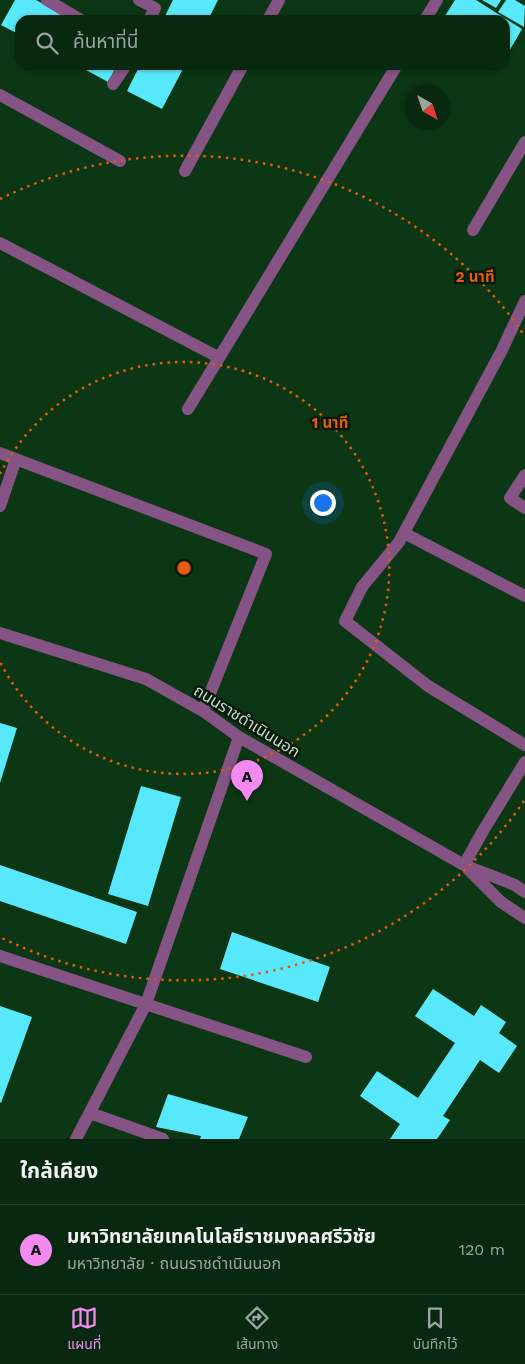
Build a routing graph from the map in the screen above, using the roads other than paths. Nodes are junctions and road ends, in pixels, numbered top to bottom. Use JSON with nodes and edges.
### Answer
{"nodes":[{"id":1,"x":47,"y":0,"type":"edge"},
{"id":2,"x":139,"y":0,"type":"edge"},
{"id":3,"x":279,"y":0,"type":"edge"},
{"id":4,"x":437,"y":0,"type":"edge"},
{"id":5,"x":154,"y":9,"type":"edge"},
{"id":6,"x":72,"y":15,"type":"edge"},
{"id":7,"x":271,"y":15,"type":"edge"},
{"id":8,"x":428,"y":15,"type":"edge"},
{"id":9,"x":123,"y":70,"type":"edge"},
{"id":10,"x":240,"y":70,"type":"edge"},
{"id":11,"x":394,"y":70,"type":"edge"},
{"id":12,"x":113,"y":84,"type":"dead end"},
{"id":13,"x":0,"y":95,"type":"edge"},
{"id":14,"x":525,"y":142,"type":"edge"},
{"id":15,"x":120,"y":161,"type":"dead end"},
{"id":16,"x":184,"y":171,"type":"dead end"},
{"id":17,"x":473,"y":230,"type":"dead end"},
{"id":18,"x":0,"y":243,"type":"edge"},
{"id":19,"x":525,"y":302,"type":"edge"},
{"id":20,"x":521,"y":321,"type":"edge"},
{"id":21,"x":218,"y":357,"type":"junction"},
{"id":22,"x":188,"y":409,"type":"dead end"},
{"id":23,"x":0,"y":453,"type":"edge"},
{"id":24,"x":16,"y":459,"type":"junction"},
{"id":25,"x":525,"y":475,"type":"edge"},
{"id":26,"x":0,"y":506,"type":"edge"},
{"id":27,"x":525,"y":508,"type":"edge"},
{"id":28,"x":404,"y":533,"type":"junction"},
{"id":29,"x":525,"y":596,"type":"edge"},
{"id":30,"x":0,"y":633,"type":"edge"},
{"id":31,"x":203,"y":711,"type":"junction"},
{"id":32,"x":239,"y":737,"type":"junction"},
{"id":33,"x":525,"y":745,"type":"edge"},
{"id":34,"x":525,"y":762,"type":"edge"},
{"id":35,"x":464,"y":865,"type":"junction"},
{"id":36,"x":525,"y":892,"type":"edge"},
{"id":37,"x":525,"y":918,"type":"edge"},
{"id":38,"x":0,"y":956,"type":"edge"},
{"id":39,"x":146,"y":1004,"type":"junction"},
{"id":40,"x":306,"y":1057,"type":"dead end"},
{"id":41,"x":90,"y":1113,"type":"junction"},
{"id":42,"x":76,"y":1139,"type":"edge"},
{"id":43,"x":163,"y":1139,"type":"edge"}],
"edges":[{"from":1,"to":6,"type":"street"},
{"from":2,"to":5,"type":"street"},
{"from":3,"to":7,"type":"street"},
{"from":4,"to":8,"type":"street"},
{"from":9,"to":12,"type":"street"},
{"from":10,"to":16,"type":"street"},
{"from":11,"to":21,"type":"street"},
{"from":13,"to":15,"type":"street"},
{"from":14,"to":17,"type":"street"},
{"from":18,"to":21,"type":"street"},
{"from":19,"to":20,"type":"street"},
{"from":20,"to":28,"type":"street"},
{"from":21,"to":22,"type":"street"},
{"from":23,"to":24,"type":"street"},
{"from":24,"to":26,"type":"street"},
{"from":24,"to":31,"type":"street"},
{"from":25,"to":27,"type":"street"},
{"from":28,"to":29,"type":"street"},
{"from":28,"to":33,"type":"street"},
{"from":30,"to":31,"type":"street","name":"ถนนราชดำเนินนอก"},
{"from":31,"to":32,"type":"street","name":"ถนนราชดำเนินนอก"},
{"from":32,"to":35,"type":"street","name":"ถนนราชดำเนินนอก"},
{"from":32,"to":39,"type":"street"},
{"from":34,"to":35,"type":"street"},
{"from":35,"to":36,"type":"street","name":"ถนนราชดำเนินนอก"},
{"from":35,"to":37,"type":"street","name":"ถนนราชดำเนินนอก"},
{"from":38,"to":39,"type":"street"},
{"from":39,"to":40,"type":"street"},
{"from":39,"to":41,"type":"street"},
{"from":41,"to":42,"type":"street"},
{"from":41,"to":43,"type":"street"}]}
